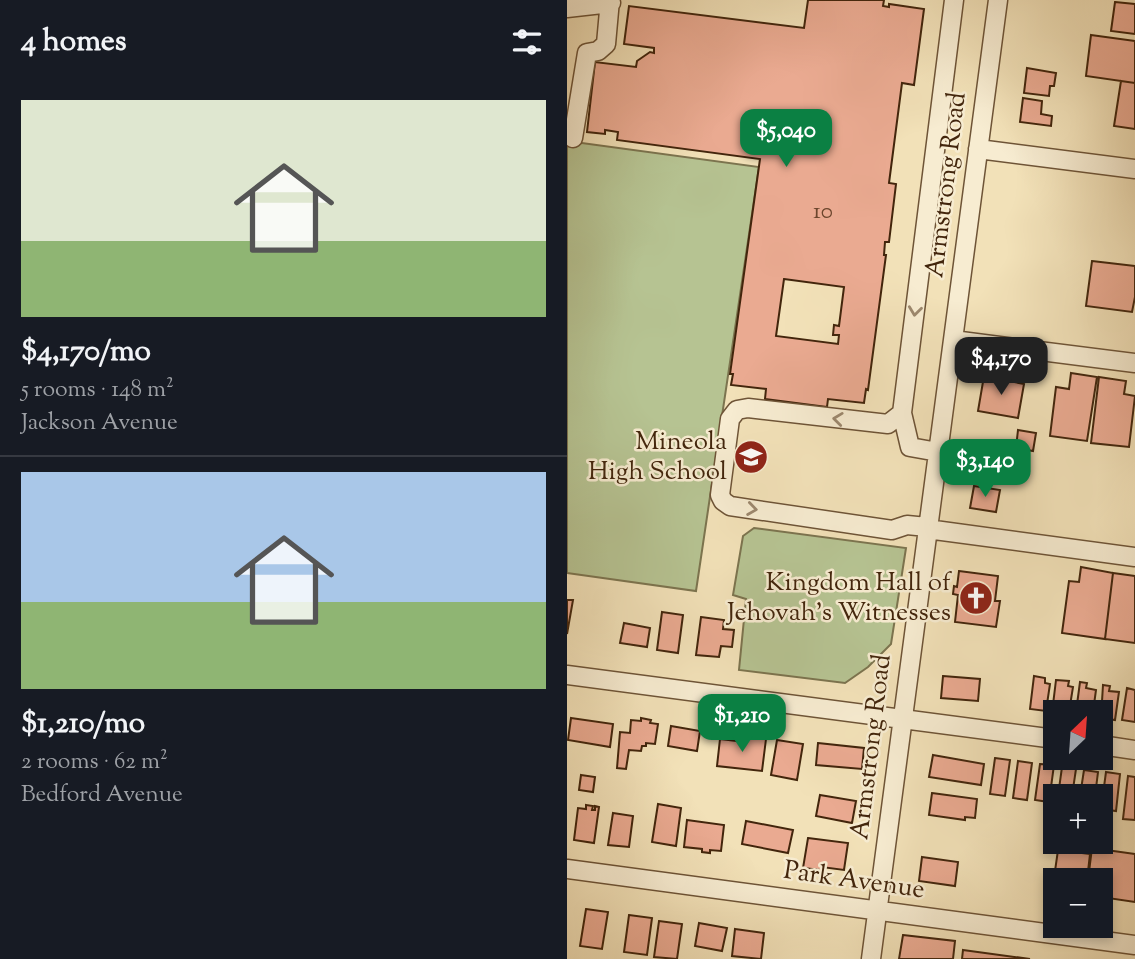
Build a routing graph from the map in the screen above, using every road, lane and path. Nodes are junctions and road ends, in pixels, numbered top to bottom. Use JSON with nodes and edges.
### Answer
{"nodes":[{"id":1,"x":954,"y":0,"type":"edge"},
{"id":2,"x":997,"y":0,"type":"edge"},
{"id":3,"x":610,"y":1,"type":"edge"},
{"id":4,"x":567,"y":8,"type":"edge"},
{"id":5,"x":587,"y":53,"type":"junction"},
{"id":6,"x":567,"y":56,"type":"edge"},
{"id":7,"x":573,"y":138,"type":"dead end"},
{"id":8,"x":978,"y":149,"type":"junction"},
{"id":9,"x":1135,"y":169,"type":"edge"},
{"id":10,"x":953,"y":340,"type":"junction"},
{"id":11,"x":1135,"y":363,"type":"edge"},
{"id":12,"x":902,"y":414,"type":"junction"},
{"id":13,"x":938,"y":452,"type":"junction"},
{"id":14,"x":927,"y":528,"type":"junction"},
{"id":15,"x":1135,"y":557,"type":"edge"},
{"id":16,"x":567,"y":675,"type":"edge"},
{"id":17,"x":902,"y":719,"type":"junction"},
{"id":18,"x":1043,"y":737,"type":"edge"},
{"id":19,"x":1113,"y":747,"type":"edge"},
{"id":20,"x":1135,"y":750,"type":"edge"},
{"id":21,"x":567,"y":869,"type":"edge"},
{"id":22,"x":878,"y":911,"type":"junction"},
{"id":23,"x":1135,"y":944,"type":"edge"},
{"id":24,"x":871,"y":959,"type":"edge"}],
"edges":[{"from":1,"to":12,"type":"street","one_way":true},
{"from":2,"to":8,"type":"street","name":"Armstrong Road"},
{"from":3,"to":4,"type":"street"},
{"from":3,"to":5,"type":"street"},
{"from":5,"to":6,"type":"street"},
{"from":5,"to":7,"type":"street"},
{"from":8,"to":9,"type":"street"},
{"from":8,"to":10,"type":"street","name":"Armstrong Road"},
{"from":10,"to":11,"type":"street"},
{"from":10,"to":13,"type":"street","name":"Armstrong Road"},
{"from":12,"to":13,"type":"street"},
{"from":12,"to":14,"type":"street","one_way":true},
{"from":13,"to":14,"type":"street","name":"Armstrong Road"},
{"from":14,"to":15,"type":"street"},
{"from":14,"to":17,"type":"street","name":"Armstrong Road"},
{"from":16,"to":17,"type":"street"},
{"from":17,"to":18,"type":"street"},
{"from":17,"to":22,"type":"street","name":"Armstrong Road"},
{"from":19,"to":20,"type":"street"},
{"from":21,"to":22,"type":"street","name":"Park Avenue"},
{"from":22,"to":23,"type":"street","name":"Park Avenue"},
{"from":22,"to":24,"type":"street","name":"Armstrong Road"}]}
